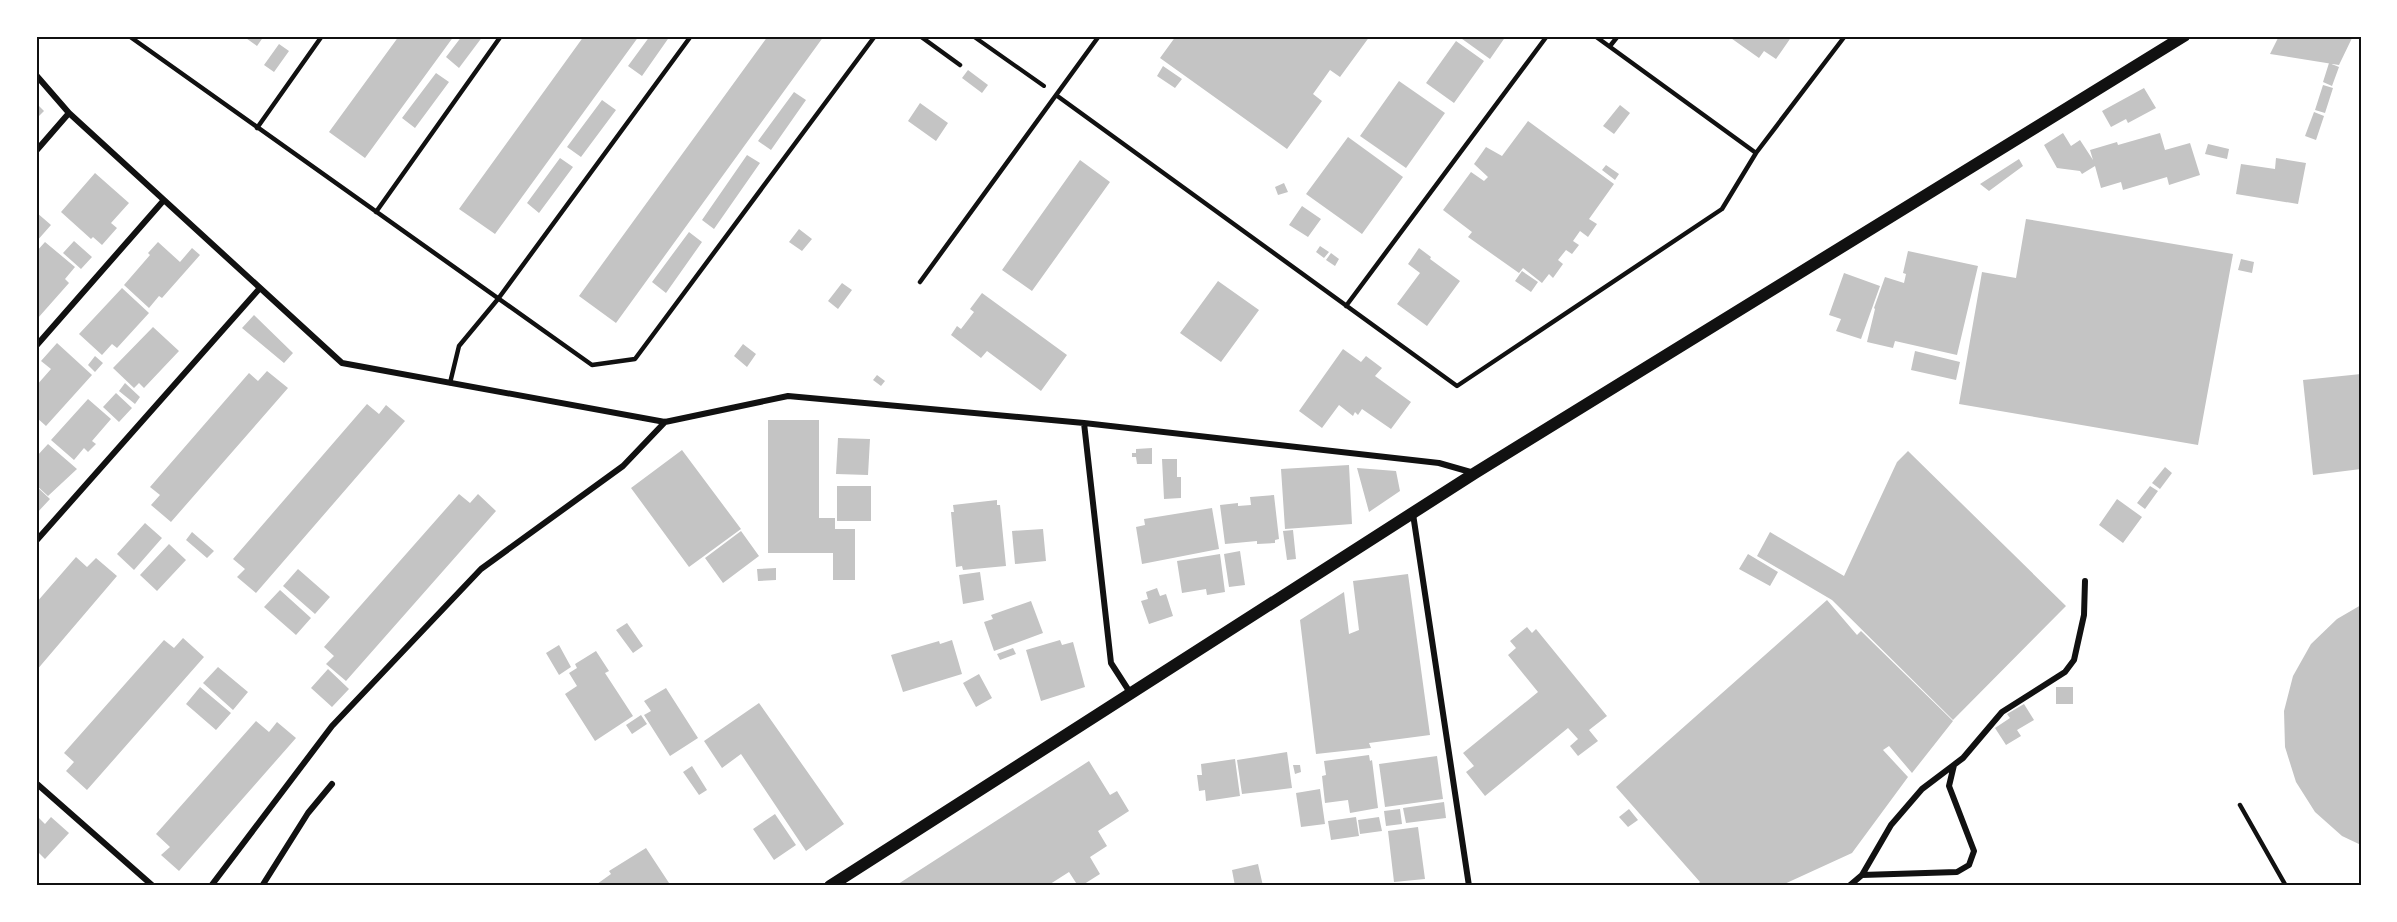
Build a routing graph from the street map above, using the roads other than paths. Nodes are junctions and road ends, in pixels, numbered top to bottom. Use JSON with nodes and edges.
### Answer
{"nodes":[{"id":1,"x":322,"y":36,"type":"edge"},
{"id":2,"x":501,"y":36,"type":"edge"},
{"id":3,"x":690,"y":36,"type":"edge"},
{"id":4,"x":875,"y":36,"type":"edge"},
{"id":5,"x":920,"y":36,"type":"edge"},
{"id":6,"x":1099,"y":36,"type":"edge"},
{"id":7,"x":1547,"y":36,"type":"edge"},
{"id":8,"x":1596,"y":36,"type":"edge"},
{"id":9,"x":1618,"y":36,"type":"edge"},
{"id":10,"x":1845,"y":36,"type":"edge"},
{"id":11,"x":2184,"y":36,"type":"edge"},
{"id":12,"x":132,"y":37,"type":"edge"},
{"id":13,"x":1610,"y":46,"type":"junction"},
{"id":14,"x":960,"y":65,"type":"dead end"},
{"id":15,"x":36,"y":75,"type":"edge"},
{"id":16,"x":1056,"y":95,"type":"junction"},
{"id":17,"x":69,"y":113,"type":"junction"},
{"id":18,"x":257,"y":128,"type":"junction"},
{"id":19,"x":36,"y":151,"type":"edge"},
{"id":20,"x":1756,"y":153,"type":"junction"},
{"id":21,"x":164,"y":200,"type":"junction"},
{"id":22,"x":376,"y":212,"type":"junction"},
{"id":23,"x":920,"y":282,"type":"dead end"},
{"id":24,"x":261,"y":288,"type":"junction"},
{"id":25,"x":498,"y":299,"type":"junction"},
{"id":26,"x":1346,"y":306,"type":"junction"},
{"id":27,"x":36,"y":346,"type":"edge"},
{"id":28,"x":450,"y":383,"type":"junction"},
{"id":29,"x":665,"y":422,"type":"junction"},
{"id":30,"x":1084,"y":423,"type":"junction"},
{"id":31,"x":1475,"y":473,"type":"junction"},
{"id":32,"x":1413,"y":514,"type":"junction"},
{"id":33,"x":36,"y":541,"type":"edge"},
{"id":34,"x":2085,"y":581,"type":"dead end"},
{"id":35,"x":1131,"y":694,"type":"junction"},
{"id":36,"x":1954,"y":765,"type":"junction"},
{"id":37,"x":36,"y":783,"type":"edge"},
{"id":38,"x":332,"y":784,"type":"dead end"},
{"id":39,"x":2240,"y":805,"type":"dead end"},
{"id":40,"x":1862,"y":875,"type":"junction"},
{"id":41,"x":153,"y":886,"type":"edge"},
{"id":42,"x":211,"y":886,"type":"edge"},
{"id":43,"x":262,"y":886,"type":"edge"},
{"id":44,"x":830,"y":886,"type":"edge"},
{"id":45,"x":1469,"y":886,"type":"edge"},
{"id":46,"x":1849,"y":886,"type":"edge"},
{"id":47,"x":2286,"y":886,"type":"edge"}],
"edges":[{"from":1,"to":18,"type":"lane"},
{"from":2,"to":22,"type":"lane"},
{"from":3,"to":25,"type":"lane"},
{"from":4,"to":25,"type":"lane"},
{"from":5,"to":14,"type":"lane"},
{"from":6,"to":16,"type":"lane"},
{"from":7,"to":26,"type":"lane"},
{"from":8,"to":13,"type":"lane"},
{"from":9,"to":13,"type":"lane"},
{"from":10,"to":20,"type":"lane"},
{"from":11,"to":31,"type":"main road"},
{"from":12,"to":18,"type":"lane"},
{"from":13,"to":20,"type":"lane"},
{"from":15,"to":17,"type":"street"},
{"from":16,"to":23,"type":"lane"},
{"from":16,"to":26,"type":"lane"},
{"from":17,"to":19,"type":"street"},
{"from":17,"to":21,"type":"street"},
{"from":18,"to":22,"type":"lane"},
{"from":20,"to":26,"type":"lane"},
{"from":21,"to":24,"type":"street"},
{"from":21,"to":27,"type":"street"},
{"from":22,"to":25,"type":"lane"},
{"from":24,"to":28,"type":"street"},
{"from":24,"to":33,"type":"street"},
{"from":25,"to":28,"type":"lane"},
{"from":28,"to":29,"type":"street"},
{"from":29,"to":30,"type":"street"},
{"from":29,"to":42,"type":"street"},
{"from":30,"to":31,"type":"street"},
{"from":30,"to":35,"type":"street"},
{"from":31,"to":32,"type":"main road"},
{"from":32,"to":35,"type":"main road"},
{"from":32,"to":45,"type":"street"},
{"from":34,"to":36,"type":"street"},
{"from":35,"to":44,"type":"main road"},
{"from":36,"to":40,"type":"street"},
{"from":36,"to":40,"type":"street"},
{"from":37,"to":41,"type":"street"},
{"from":38,"to":43,"type":"street"},
{"from":39,"to":47,"type":"lane"},
{"from":40,"to":46,"type":"street"}]}
